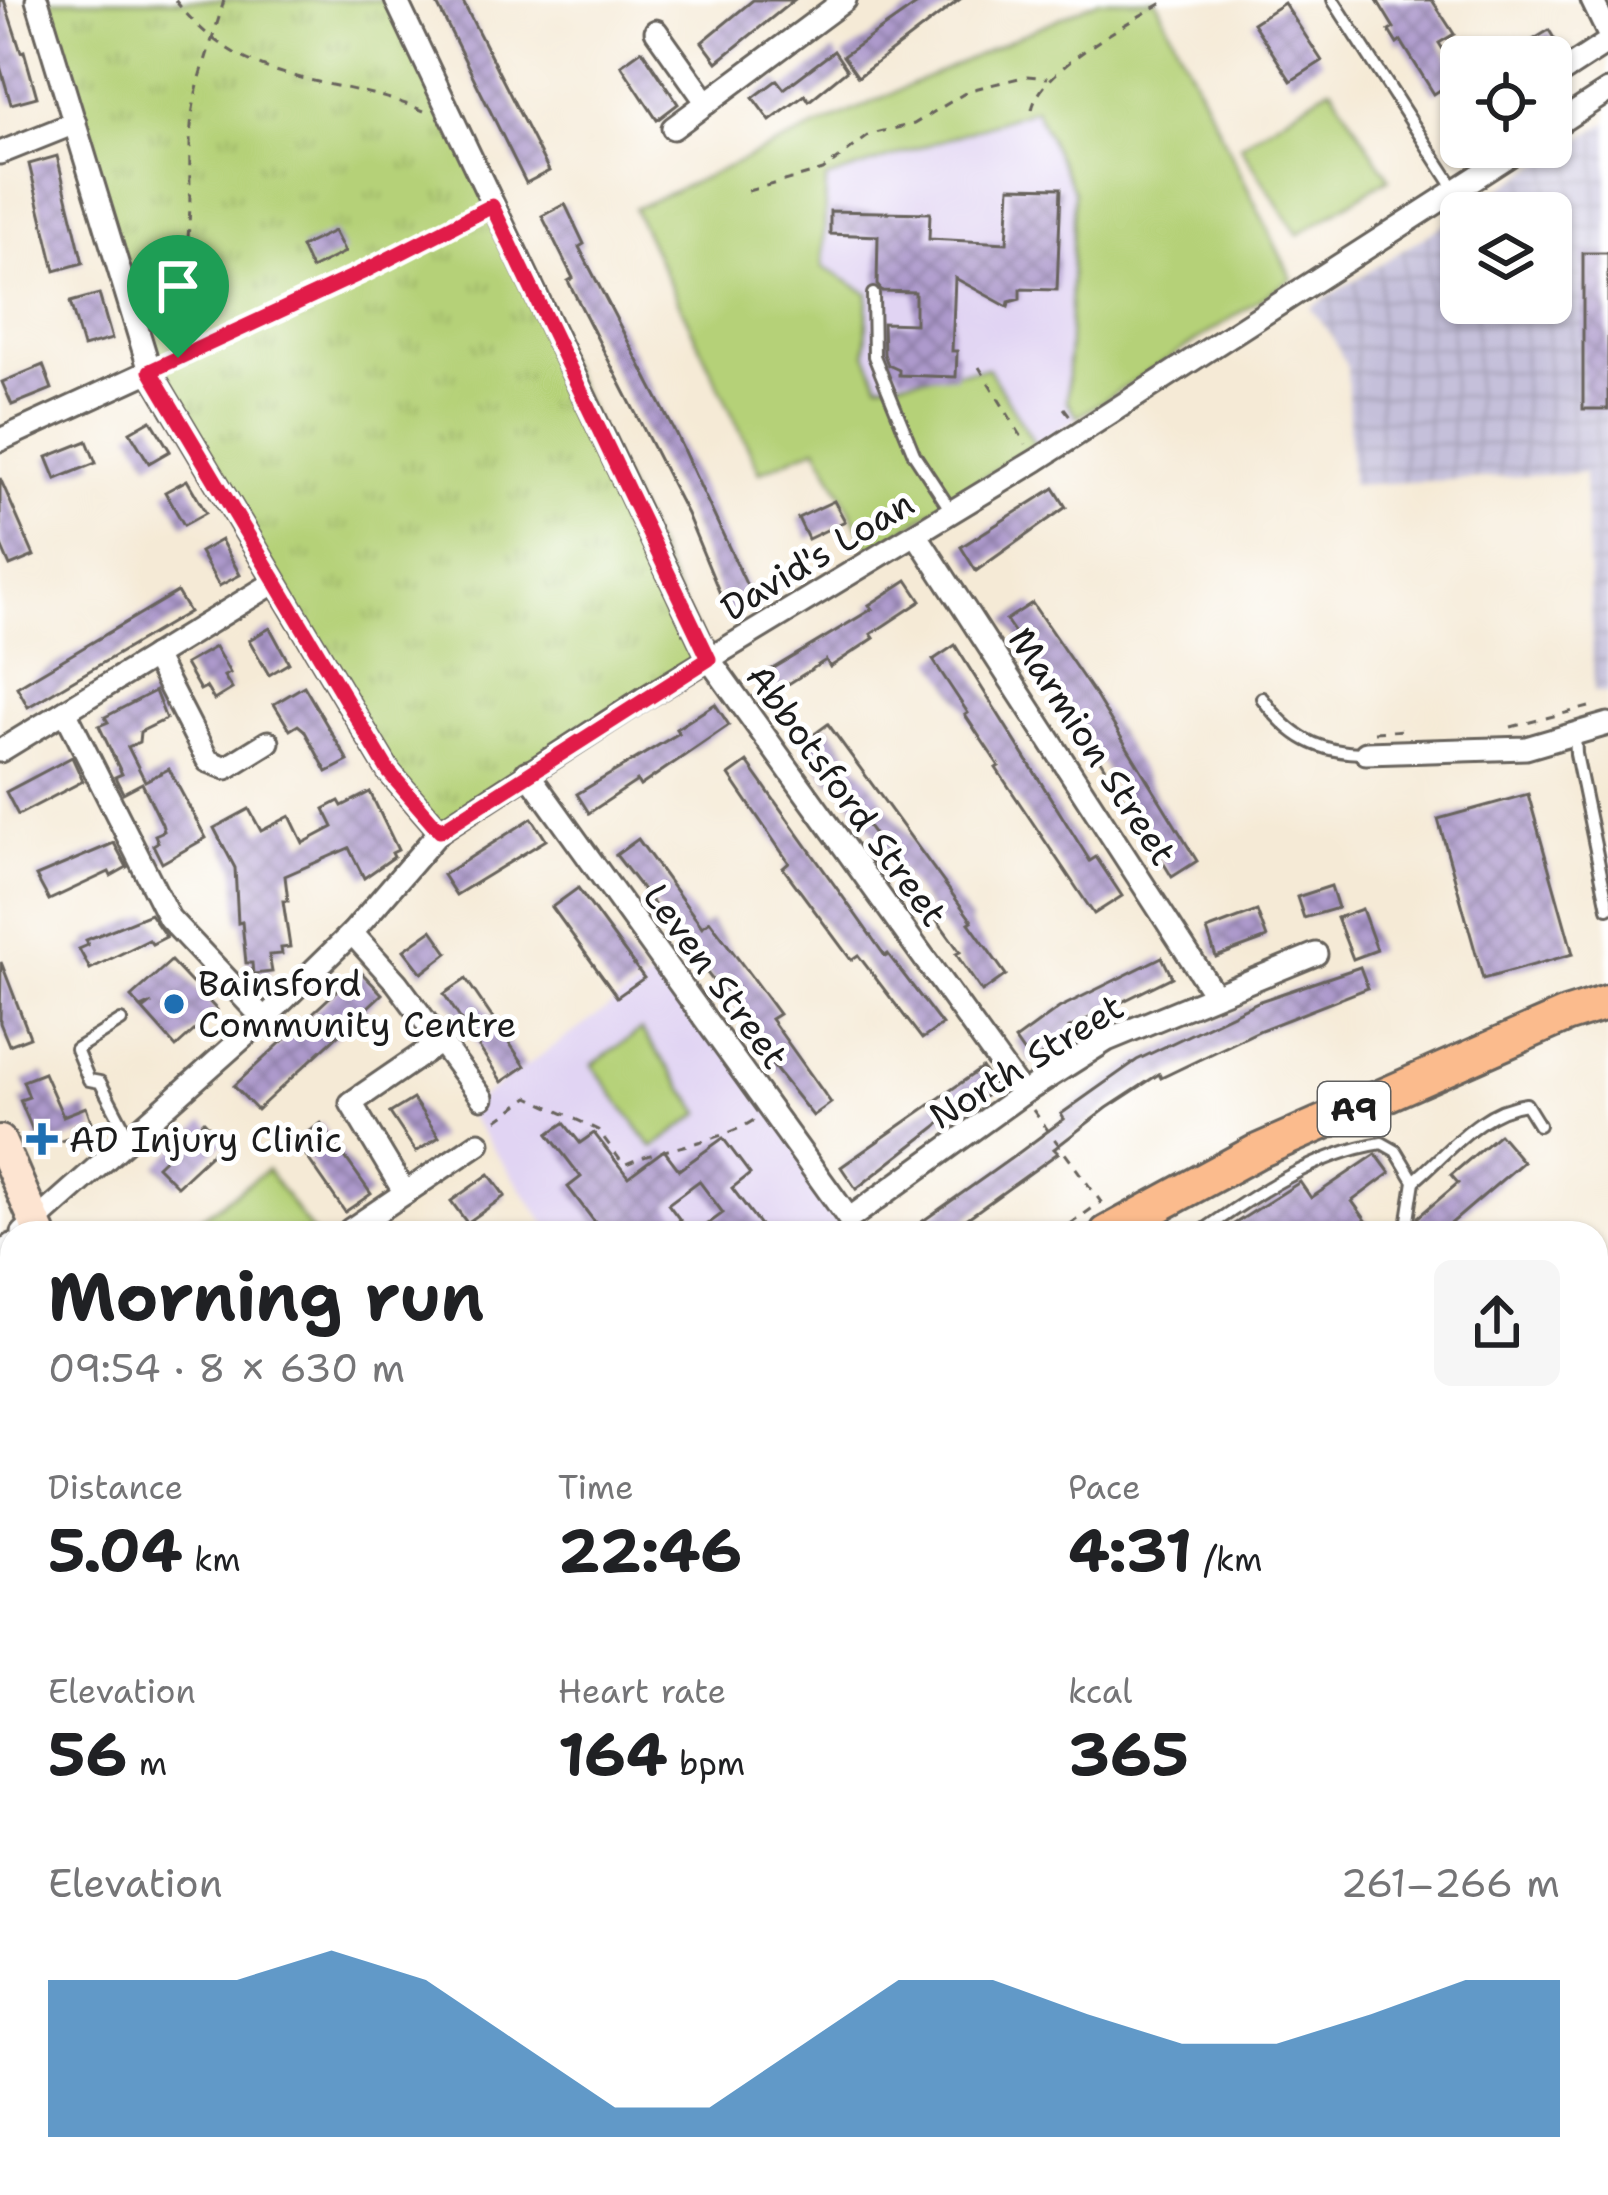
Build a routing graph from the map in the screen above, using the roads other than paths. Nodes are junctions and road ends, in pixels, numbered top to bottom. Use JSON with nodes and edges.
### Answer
{"nodes":[{"id":1,"x":38,"y":0,"type":"edge"},
{"id":2,"x":396,"y":0,"type":"edge"},
{"id":3,"x":845,"y":0,"type":"edge"},
{"id":4,"x":1333,"y":0,"type":"edge"},
{"id":5,"x":1592,"y":0,"type":"edge"},
{"id":6,"x":656,"y":31,"type":"dead end"},
{"id":7,"x":1608,"y":37,"type":"edge"},
{"id":8,"x":1572,"y":64,"type":"edge"},
{"id":9,"x":1608,"y":91,"type":"edge"},
{"id":10,"x":707,"y":103,"type":"junction"},
{"id":11,"x":1572,"y":114,"type":"edge"},
{"id":12,"x":75,"y":123,"type":"junction"},
{"id":13,"x":673,"y":128,"type":"dead end"},
{"id":14,"x":0,"y":153,"type":"edge"},
{"id":15,"x":1491,"y":168,"type":"edge"},
{"id":16,"x":1456,"y":191,"type":"junction"},
{"id":17,"x":492,"y":206,"type":"junction"},
{"id":18,"x":873,"y":294,"type":"dead end"},
{"id":19,"x":150,"y":371,"type":"junction"},
{"id":20,"x":0,"y":440,"type":"edge"},
{"id":21,"x":952,"y":512,"type":"junction"},
{"id":22,"x":916,"y":534,"type":"junction"},
{"id":23,"x":275,"y":582,"type":"junction"},
{"id":24,"x":154,"y":656,"type":"junction"},
{"id":25,"x":709,"y":659,"type":"junction"},
{"id":26,"x":1262,"y":698,"type":"dead end"},
{"id":27,"x":65,"y":711,"type":"junction"},
{"id":28,"x":1608,"y":724,"type":"edge"},
{"id":29,"x":1575,"y":734,"type":"junction"},
{"id":30,"x":268,"y":742,"type":"dead end"},
{"id":31,"x":0,"y":751,"type":"edge"},
{"id":32,"x":1370,"y":753,"type":"joint"},
{"id":33,"x":527,"y":772,"type":"junction"},
{"id":34,"x":440,"y":831,"type":"junction"},
{"id":35,"x":1608,"y":908,"type":"edge"},
{"id":36,"x":352,"y":933,"type":"junction"},
{"id":37,"x":1316,"y":953,"type":"dead end"},
{"id":38,"x":1214,"y":994,"type":"junction"},
{"id":39,"x":1608,"y":1002,"type":"edge"},
{"id":40,"x":264,"y":1019,"type":"junction"},
{"id":41,"x":121,"y":1021,"type":"dead end"},
{"id":42,"x":440,"y":1042,"type":"junction"},
{"id":43,"x":1022,"y":1094,"type":"junction"},
{"id":44,"x":482,"y":1098,"type":"dead end"},
{"id":45,"x":1539,"y":1125,"type":"dead end"},
{"id":46,"x":129,"y":1138,"type":"junction"},
{"id":47,"x":0,"y":1141,"type":"edge"},
{"id":48,"x":478,"y":1143,"type":"dead end"},
{"id":49,"x":1414,"y":1181,"type":"junction"},
{"id":50,"x":405,"y":1193,"type":"junction"},
{"id":51,"x":849,"y":1219,"type":"joint"},
{"id":52,"x":23,"y":1221,"type":"edge"},
{"id":53,"x":40,"y":1221,"type":"edge"},
{"id":54,"x":363,"y":1221,"type":"edge"},
{"id":55,"x":1129,"y":1221,"type":"edge"},
{"id":56,"x":1217,"y":1221,"type":"edge"},
{"id":57,"x":1408,"y":1221,"type":"edge"}],
"edges":[{"from":1,"to":12,"type":"street"},
{"from":2,"to":17,"type":"street","name":"Abbotsford Street"},
{"from":3,"to":10,"type":"street"},
{"from":4,"to":16,"type":"lane"},
{"from":5,"to":7,"type":"street"},
{"from":6,"to":10,"type":"street"},
{"from":7,"to":8,"type":"street"},
{"from":9,"to":11,"type":"street"},
{"from":10,"to":13,"type":"street"},
{"from":12,"to":14,"type":"street"},
{"from":12,"to":19,"type":"street"},
{"from":15,"to":16,"type":"street","name":"David's Loan"},
{"from":16,"to":21,"type":"street","name":"David's Loan"},
{"from":17,"to":19,"type":"lane"},
{"from":17,"to":25,"type":"street","name":"Abbotsford Street"},
{"from":18,"to":21,"type":"lane"},
{"from":19,"to":20,"type":"street"},
{"from":19,"to":23,"type":"street"},
{"from":21,"to":22,"type":"street","name":"David's Loan"},
{"from":22,"to":25,"type":"street","name":"David's Loan"},
{"from":22,"to":38,"type":"street","name":"Marmion Street"},
{"from":23,"to":24,"type":"street"},
{"from":23,"to":34,"type":"street"},
{"from":24,"to":27,"type":"street"},
{"from":24,"to":30,"type":"street"},
{"from":25,"to":33,"type":"street","name":"David's Loan"},
{"from":25,"to":43,"type":"street","name":"Abbotsford Street"},
{"from":26,"to":32,"type":"lane"},
{"from":27,"to":31,"type":"street"},
{"from":27,"to":40,"type":"street"},
{"from":28,"to":29,"type":"street"},
{"from":29,"to":32,"type":"street"},
{"from":29,"to":35,"type":"lane"},
{"from":33,"to":34,"type":"street","name":"David's Loan"},
{"from":33,"to":51,"type":"street","name":"Leven Street"},
{"from":34,"to":36,"type":"street","name":"David's Loan"},
{"from":36,"to":40,"type":"street","name":"David's Loan"},
{"from":36,"to":42,"type":"street"},
{"from":37,"to":38,"type":"street","name":"North Street"},
{"from":38,"to":43,"type":"street","name":"North Street"},
{"from":39,"to":55,"type":"main road","number":"A9"},
{"from":40,"to":46,"type":"street","name":"David's Loan"},
{"from":41,"to":46,"type":"lane"},
{"from":42,"to":44,"type":"street"},
{"from":42,"to":50,"type":"street"},
{"from":43,"to":51,"type":"street","name":"North Street"},
{"from":45,"to":49,"type":"lane"},
{"from":46,"to":53,"type":"street","name":"David's Loan"},
{"from":47,"to":52,"type":"main road"},
{"from":48,"to":50,"type":"street"},
{"from":49,"to":56,"type":"lane"},
{"from":49,"to":57,"type":"lane"},
{"from":50,"to":54,"type":"street"}]}
